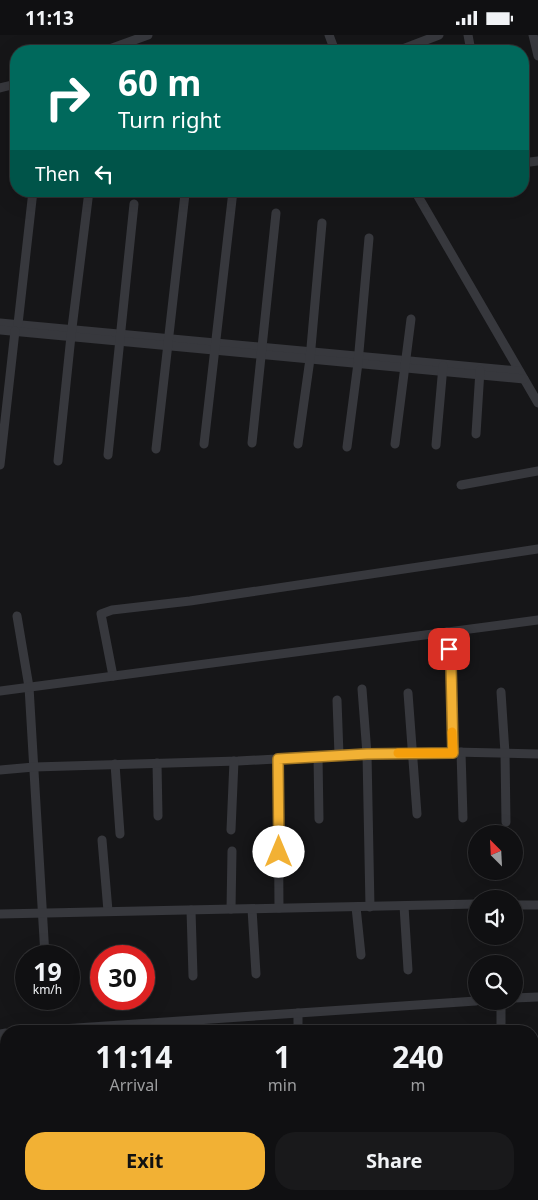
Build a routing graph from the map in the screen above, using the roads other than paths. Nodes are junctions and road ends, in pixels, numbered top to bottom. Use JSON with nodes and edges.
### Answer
{"nodes":[{"id":1,"x":148,"y":35,"type":"edge"},
{"id":2,"x":439,"y":35,"type":"edge"},
{"id":3,"x":533,"y":35,"type":"edge"},
{"id":4,"x":120,"y":45,"type":"edge"},
{"id":5,"x":413,"y":45,"type":"edge"},
{"id":6,"x":538,"y":56,"type":"edge"},
{"id":7,"x":32,"y":197,"type":"edge"},
{"id":8,"x":88,"y":197,"type":"edge"},
{"id":9,"x":185,"y":197,"type":"edge"},
{"id":10,"x":232,"y":197,"type":"edge"},
{"id":11,"x":419,"y":197,"type":"edge"},
{"id":12,"x":134,"y":204,"type":"dead end"},
{"id":13,"x":276,"y":213,"type":"dead end"},
{"id":14,"x":322,"y":223,"type":"dead end"},
{"id":15,"x":369,"y":238,"type":"dead end"},
{"id":16,"x":411,"y":319,"type":"dead end"},
{"id":17,"x":0,"y":323,"type":"edge"},
{"id":18,"x":16,"y":327,"type":"junction"},
{"id":19,"x":0,"y":330,"type":"edge"},
{"id":20,"x":71,"y":333,"type":"junction"},
{"id":21,"x":120,"y":337,"type":"junction"},
{"id":22,"x":168,"y":342,"type":"junction"},
{"id":23,"x":215,"y":346,"type":"junction"},
{"id":24,"x":263,"y":351,"type":"junction"},
{"id":25,"x":310,"y":355,"type":"junction"},
{"id":26,"x":358,"y":360,"type":"junction"},
{"id":27,"x":405,"y":364,"type":"junction"},
{"id":28,"x":443,"y":367,"type":"junction"},
{"id":29,"x":480,"y":371,"type":"junction"},
{"id":30,"x":522,"y":375,"type":"junction"},
{"id":31,"x":538,"y":403,"type":"edge"},
{"id":32,"x":476,"y":434,"type":"dead end"},
{"id":33,"x":252,"y":443,"type":"dead end"},
{"id":34,"x":298,"y":444,"type":"dead end"},
{"id":35,"x":395,"y":444,"type":"dead end"},
{"id":36,"x":204,"y":445,"type":"dead end"},
{"id":37,"x":436,"y":445,"type":"dead end"},
{"id":38,"x":347,"y":447,"type":"dead end"},
{"id":39,"x":156,"y":449,"type":"dead end"},
{"id":40,"x":108,"y":455,"type":"dead end"},
{"id":41,"x":58,"y":461,"type":"dead end"},
{"id":42,"x":0,"y":465,"type":"edge"},
{"id":43,"x":538,"y":471,"type":"edge"},
{"id":44,"x":461,"y":485,"type":"dead end"},
{"id":45,"x":538,"y":549,"type":"edge"},
{"id":46,"x":17,"y":615,"type":"dead end"},
{"id":47,"x":538,"y":620,"type":"edge"},
{"id":48,"x":447,"y":632,"type":"junction"},
{"id":49,"x":113,"y":676,"type":"junction"},
{"id":50,"x":29,"y":687,"type":"junction"},
{"id":51,"x":362,"y":689,"type":"dead end"},
{"id":52,"x":0,"y":691,"type":"edge"},
{"id":53,"x":501,"y":692,"type":"dead end"},
{"id":54,"x":408,"y":693,"type":"dead end"},
{"id":55,"x":338,"y":700,"type":"dead end"},
{"id":56,"x":412,"y":753,"type":"junction"},
{"id":57,"x":457,"y":753,"type":"junction"},
{"id":58,"x":505,"y":753,"type":"junction"},
{"id":59,"x":367,"y":754,"type":"junction"},
{"id":60,"x":538,"y":754,"type":"edge"},
{"id":61,"x":339,"y":755,"type":"junction"},
{"id":62,"x":318,"y":756,"type":"junction"},
{"id":63,"x":278,"y":759,"type":"junction"},
{"id":64,"x":234,"y":761,"type":"junction"},
{"id":65,"x":157,"y":763,"type":"junction"},
{"id":66,"x":115,"y":764,"type":"junction"},
{"id":67,"x":34,"y":767,"type":"junction"},
{"id":68,"x":0,"y":769,"type":"edge"},
{"id":69,"x":417,"y":814,"type":"dead end"},
{"id":70,"x":158,"y":816,"type":"dead end"},
{"id":71,"x":463,"y":818,"type":"dead end"},
{"id":72,"x":319,"y":819,"type":"dead end"},
{"id":73,"x":506,"y":822,"type":"dead end"},
{"id":74,"x":232,"y":830,"type":"dead end"},
{"id":75,"x":120,"y":834,"type":"dead end"},
{"id":76,"x":102,"y":840,"type":"dead end"},
{"id":77,"x":232,"y":851,"type":"dead end"},
{"id":78,"x":468,"y":904,"type":"edge"},
{"id":79,"x":523,"y":905,"type":"edge"},
{"id":80,"x":538,"y":905,"type":"edge"},
{"id":81,"x":404,"y":906,"type":"junction"},
{"id":82,"x":356,"y":907,"type":"junction"},
{"id":83,"x":370,"y":907,"type":"junction"},
{"id":84,"x":279,"y":908,"type":"junction"},
{"id":85,"x":231,"y":909,"type":"junction"},
{"id":86,"x":252,"y":909,"type":"junction"},
{"id":87,"x":191,"y":910,"type":"junction"},
{"id":88,"x":108,"y":911,"type":"junction"},
{"id":89,"x":42,"y":912,"type":"junction"},
{"id":90,"x":0,"y":913,"type":"edge"},
{"id":91,"x":44,"y":945,"type":"edge"},
{"id":92,"x":361,"y":955,"type":"dead end"},
{"id":93,"x":408,"y":971,"type":"dead end"},
{"id":94,"x":256,"y":974,"type":"dead end"},
{"id":95,"x":193,"y":976,"type":"dead end"},
{"id":96,"x":538,"y":997,"type":"edge"},
{"id":97,"x":523,"y":998,"type":"edge"},
{"id":98,"x":468,"y":1002,"type":"edge"},
{"id":99,"x":501,"y":1010,"type":"edge"},
{"id":100,"x":298,"y":1013,"type":"junction"},
{"id":101,"x":121,"y":1025,"type":"edge"},
{"id":102,"x":298,"y":1025,"type":"edge"},
{"id":103,"x":501,"y":1025,"type":"edge"}],
"edges":[{"from":1,"to":4,"type":"street"},
{"from":2,"to":5,"type":"street"},
{"from":3,"to":6,"type":"street"},
{"from":7,"to":18,"type":"street"},
{"from":8,"to":20,"type":"street"},
{"from":9,"to":22,"type":"street"},
{"from":10,"to":23,"type":"street"},
{"from":11,"to":30,"type":"street"},
{"from":12,"to":21,"type":"street"},
{"from":13,"to":24,"type":"street"},
{"from":14,"to":25,"type":"street"},
{"from":15,"to":26,"type":"street"},
{"from":16,"to":27,"type":"street"},
{"from":17,"to":18,"type":"street"},
{"from":18,"to":19,"type":"street"},
{"from":18,"to":20,"type":"street"},
{"from":18,"to":42,"type":"street"},
{"from":20,"to":21,"type":"street"},
{"from":20,"to":41,"type":"street"},
{"from":21,"to":22,"type":"street"},
{"from":21,"to":40,"type":"street"},
{"from":22,"to":23,"type":"street"},
{"from":22,"to":39,"type":"street"},
{"from":23,"to":24,"type":"street"},
{"from":23,"to":36,"type":"street"},
{"from":24,"to":25,"type":"street"},
{"from":24,"to":33,"type":"street"},
{"from":25,"to":26,"type":"street"},
{"from":25,"to":34,"type":"street"},
{"from":26,"to":27,"type":"street"},
{"from":26,"to":38,"type":"street"},
{"from":27,"to":28,"type":"street"},
{"from":27,"to":35,"type":"street"},
{"from":28,"to":29,"type":"street"},
{"from":28,"to":37,"type":"street"},
{"from":29,"to":30,"type":"street"},
{"from":29,"to":32,"type":"street"},
{"from":30,"to":31,"type":"street"},
{"from":43,"to":44,"type":"street"},
{"from":45,"to":49,"type":"street"},
{"from":46,"to":50,"type":"street"},
{"from":47,"to":48,"type":"street"},
{"from":48,"to":49,"type":"street"},
{"from":48,"to":57,"type":"street"},
{"from":49,"to":50,"type":"street"},
{"from":50,"to":52,"type":"street"},
{"from":50,"to":67,"type":"street"},
{"from":51,"to":59,"type":"street"},
{"from":53,"to":58,"type":"street"},
{"from":54,"to":56,"type":"street"},
{"from":55,"to":61,"type":"street"},
{"from":56,"to":57,"type":"street"},
{"from":56,"to":59,"type":"street"},
{"from":56,"to":69,"type":"street"},
{"from":57,"to":58,"type":"street"},
{"from":57,"to":71,"type":"street"},
{"from":58,"to":60,"type":"street"},
{"from":58,"to":73,"type":"street"},
{"from":59,"to":61,"type":"street"},
{"from":59,"to":83,"type":"street"},
{"from":61,"to":62,"type":"street"},
{"from":62,"to":63,"type":"street"},
{"from":62,"to":72,"type":"street"},
{"from":63,"to":64,"type":"street"},
{"from":63,"to":84,"type":"street"},
{"from":64,"to":65,"type":"street"},
{"from":64,"to":74,"type":"street"},
{"from":65,"to":66,"type":"street"},
{"from":65,"to":70,"type":"street"},
{"from":66,"to":67,"type":"street"},
{"from":66,"to":75,"type":"street"},
{"from":67,"to":68,"type":"street"},
{"from":67,"to":89,"type":"street"},
{"from":76,"to":88,"type":"street"},
{"from":77,"to":85,"type":"street"},
{"from":78,"to":81,"type":"street"},
{"from":79,"to":80,"type":"street"},
{"from":81,"to":83,"type":"street"},
{"from":81,"to":93,"type":"street"},
{"from":82,"to":83,"type":"street"},
{"from":82,"to":84,"type":"street"},
{"from":82,"to":92,"type":"street"},
{"from":84,"to":86,"type":"street"},
{"from":85,"to":86,"type":"street"},
{"from":85,"to":87,"type":"street"},
{"from":86,"to":94,"type":"street"},
{"from":87,"to":88,"type":"street"},
{"from":87,"to":95,"type":"street"},
{"from":88,"to":89,"type":"street"},
{"from":89,"to":90,"type":"street"},
{"from":89,"to":91,"type":"street"},
{"from":96,"to":97,"type":"street"},
{"from":98,"to":100,"type":"street"},
{"from":99,"to":103,"type":"street"},
{"from":100,"to":101,"type":"street"},
{"from":100,"to":102,"type":"street"}]}
